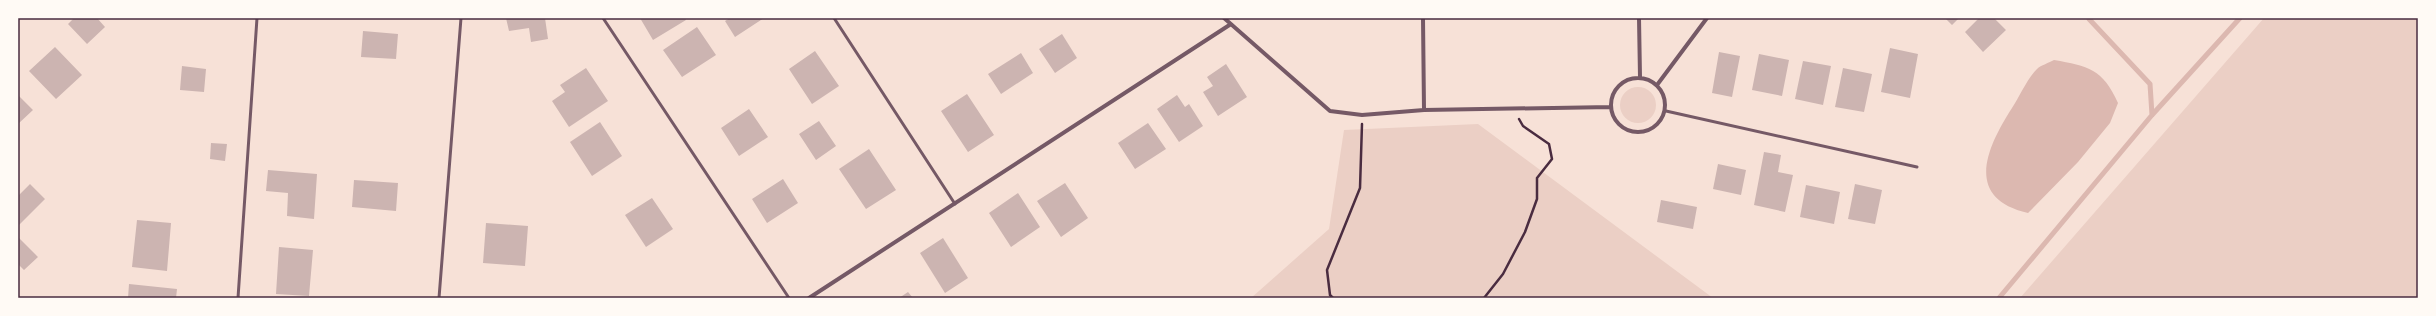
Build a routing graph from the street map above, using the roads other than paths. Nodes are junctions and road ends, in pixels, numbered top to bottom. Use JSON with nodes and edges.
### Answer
{"nodes":[{"id":1,"x":257,"y":18,"type":"edge"},
{"id":2,"x":461,"y":18,"type":"edge"},
{"id":3,"x":603,"y":18,"type":"edge"},
{"id":4,"x":834,"y":18,"type":"edge"},
{"id":5,"x":1224,"y":18,"type":"edge"},
{"id":6,"x":1423,"y":18,"type":"edge"},
{"id":7,"x":1639,"y":18,"type":"edge"},
{"id":8,"x":1707,"y":18,"type":"edge"},
{"id":9,"x":1231,"y":24,"type":"junction"},
{"id":10,"x":1640,"y":77,"type":"junction"},
{"id":11,"x":1657,"y":85,"type":"junction"},
{"id":12,"x":1611,"y":107,"type":"junction"},
{"id":13,"x":1424,"y":110,"type":"junction"},
{"id":14,"x":1666,"y":111,"type":"junction"},
{"id":15,"x":1917,"y":167,"type":"dead end"},
{"id":16,"x":955,"y":204,"type":"junction"},
{"id":17,"x":238,"y":298,"type":"edge"},
{"id":18,"x":439,"y":298,"type":"edge"},
{"id":19,"x":789,"y":298,"type":"edge"},
{"id":20,"x":809,"y":298,"type":"edge"}],
"edges":[{"from":1,"to":17,"type":"lane"},
{"from":2,"to":18,"type":"lane"},
{"from":3,"to":19,"type":"lane"},
{"from":4,"to":16,"type":"lane"},
{"from":5,"to":9,"type":"street"},
{"from":6,"to":13,"type":"street"},
{"from":7,"to":10,"type":"street"},
{"from":8,"to":11,"type":"street"},
{"from":9,"to":13,"type":"street"},
{"from":9,"to":16,"type":"street"},
{"from":10,"to":11,"type":"street"},
{"from":10,"to":12,"type":"street"},
{"from":11,"to":14,"type":"street"},
{"from":12,"to":13,"type":"street"},
{"from":12,"to":14,"type":"street"},
{"from":14,"to":15,"type":"lane"},
{"from":16,"to":20,"type":"street"}]}
